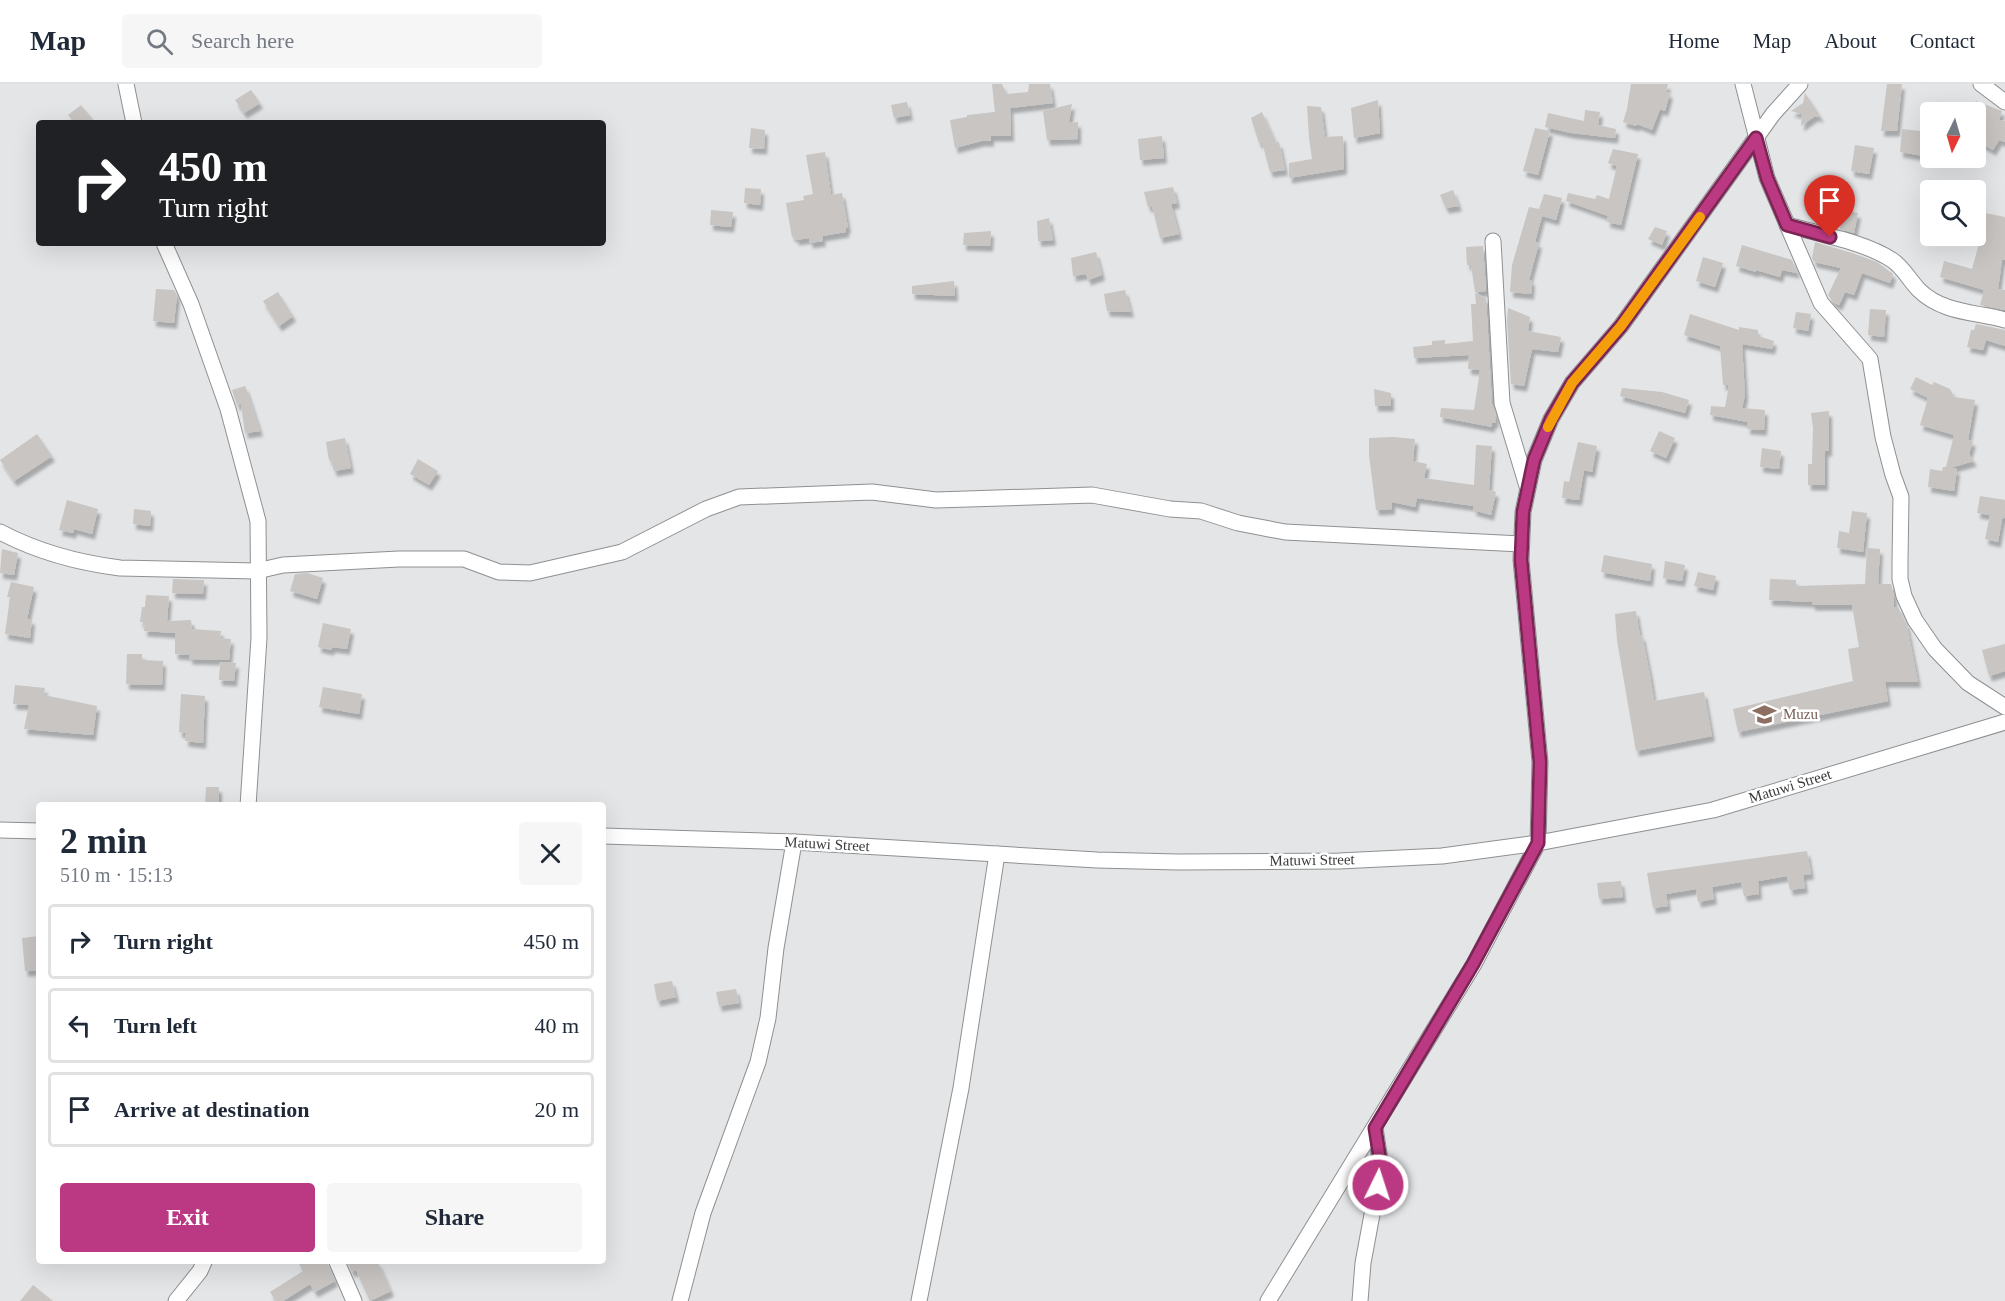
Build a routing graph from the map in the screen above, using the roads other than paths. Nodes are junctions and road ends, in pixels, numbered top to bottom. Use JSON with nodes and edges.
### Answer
{"nodes":[{"id":1,"x":126,"y":84,"type":"edge"},
{"id":2,"x":1743,"y":84,"type":"edge"},
{"id":3,"x":1800,"y":84,"type":"edge"},
{"id":4,"x":1981,"y":84,"type":"edge"},
{"id":5,"x":2005,"y":102,"type":"edge"},
{"id":6,"x":134,"y":120,"type":"edge"},
{"id":7,"x":1756,"y":138,"type":"junction"},
{"id":8,"x":1787,"y":225,"type":"junction"},
{"id":9,"x":1493,"y":241,"type":"dead end"},
{"id":10,"x":165,"y":246,"type":"edge"},
{"id":11,"x":2005,"y":320,"type":"edge"},
{"id":12,"x":1528,"y":490,"type":"junction"},
{"id":13,"x":0,"y":532,"type":"edge"},
{"id":14,"x":1521,"y":544,"type":"junction"},
{"id":15,"x":258,"y":571,"type":"junction"},
{"id":16,"x":2005,"y":707,"type":"edge"},
{"id":17,"x":2005,"y":722,"type":"edge"},
{"id":18,"x":248,"y":802,"type":"edge"},
{"id":19,"x":0,"y":830,"type":"edge"},
{"id":20,"x":36,"y":831,"type":"edge"},
{"id":21,"x":606,"y":836,"type":"edge"},
{"id":22,"x":794,"y":842,"type":"junction"},
{"id":23,"x":1538,"y":843,"type":"junction"},
{"id":24,"x":997,"y":854,"type":"junction"},
{"id":25,"x":1375,"y":1128,"type":"junction"},
{"id":26,"x":203,"y":1264,"type":"edge"},
{"id":27,"x":337,"y":1264,"type":"edge"},
{"id":28,"x":176,"y":1301,"type":"edge"},
{"id":29,"x":354,"y":1301,"type":"edge"},
{"id":30,"x":680,"y":1301,"type":"edge"},
{"id":31,"x":919,"y":1301,"type":"edge"},
{"id":32,"x":1268,"y":1301,"type":"edge"},
{"id":33,"x":1360,"y":1301,"type":"edge"}],
"edges":[{"from":1,"to":6,"type":"street"},
{"from":2,"to":7,"type":"street"},
{"from":3,"to":7,"type":"street"},
{"from":4,"to":5,"type":"street"},
{"from":7,"to":8,"type":"street"},
{"from":7,"to":12,"type":"street"},
{"from":8,"to":11,"type":"street"},
{"from":8,"to":16,"type":"street"},
{"from":9,"to":12,"type":"street"},
{"from":10,"to":15,"type":"street"},
{"from":12,"to":14,"type":"street"},
{"from":13,"to":15,"type":"street"},
{"from":14,"to":15,"type":"street"},
{"from":14,"to":23,"type":"street"},
{"from":15,"to":18,"type":"street"},
{"from":17,"to":23,"type":"street","name":"Matuwi Street"},
{"from":19,"to":20,"type":"street"},
{"from":21,"to":22,"type":"street","name":"Matuwi Street"},
{"from":22,"to":24,"type":"street","name":"Matuwi Street"},
{"from":22,"to":30,"type":"street"},
{"from":23,"to":24,"type":"street","name":"Matuwi Street"},
{"from":23,"to":25,"type":"street"},
{"from":24,"to":31,"type":"street"},
{"from":25,"to":32,"type":"street"},
{"from":25,"to":33,"type":"street"},
{"from":26,"to":28,"type":"street"},
{"from":27,"to":29,"type":"street"}]}
